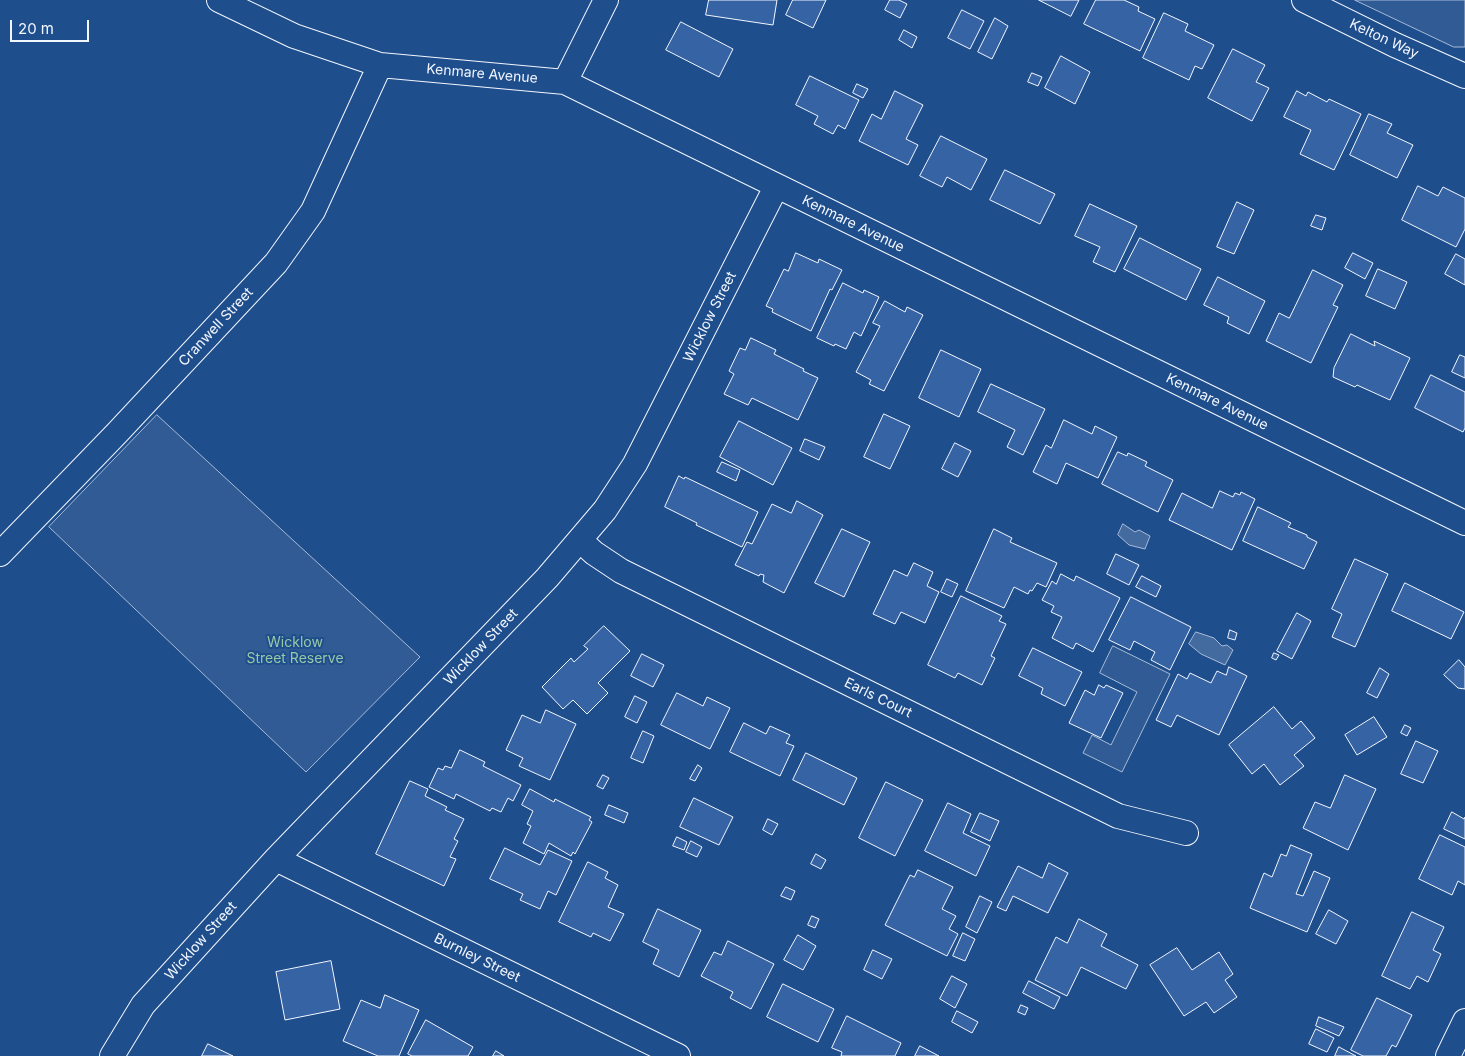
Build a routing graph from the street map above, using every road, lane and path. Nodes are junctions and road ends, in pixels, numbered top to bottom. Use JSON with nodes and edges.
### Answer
{"nodes":[{"id":1,"x":219,"y":0,"type":"edge"},
{"id":2,"x":606,"y":0,"type":"edge"},
{"id":3,"x":1304,"y":0,"type":"edge"},
{"id":4,"x":380,"y":65,"type":"junction"},
{"id":5,"x":1465,"y":76,"type":"edge"},
{"id":6,"x":565,"y":82,"type":"junction"},
{"id":7,"x":776,"y":187,"type":"junction"},
{"id":8,"x":1465,"y":523,"type":"edge"},
{"id":9,"x":581,"y":541,"type":"junction"},
{"id":10,"x":0,"y":554,"type":"edge"},
{"id":11,"x":1186,"y":833,"type":"dead end"},
{"id":12,"x":276,"y":859,"type":"junction"},
{"id":13,"x":1465,"y":1021,"type":"edge"},
{"id":14,"x":112,"y":1056,"type":"edge"},
{"id":15,"x":678,"y":1056,"type":"edge"},
{"id":16,"x":1448,"y":1056,"type":"edge"}],
"edges":[{"from":1,"to":4,"type":"street","name":"Kenmare Avenue"},
{"from":2,"to":6,"type":"street"},
{"from":3,"to":5,"type":"street","name":"Kelton Way"},
{"from":4,"to":6,"type":"street","name":"Kenmare Avenue"},
{"from":4,"to":10,"type":"street","name":"Cranwell Street"},
{"from":6,"to":7,"type":"street","name":"Kenmare Avenue"},
{"from":7,"to":8,"type":"street","name":"Kenmare Avenue"},
{"from":7,"to":9,"type":"street","name":"Wicklow Street"},
{"from":9,"to":11,"type":"street","name":"Earls Court"},
{"from":9,"to":12,"type":"street","name":"Wicklow Street"},
{"from":12,"to":14,"type":"street","name":"Wicklow Street"},
{"from":12,"to":15,"type":"street","name":"Burnley Street"},
{"from":13,"to":16,"type":"street"}]}
